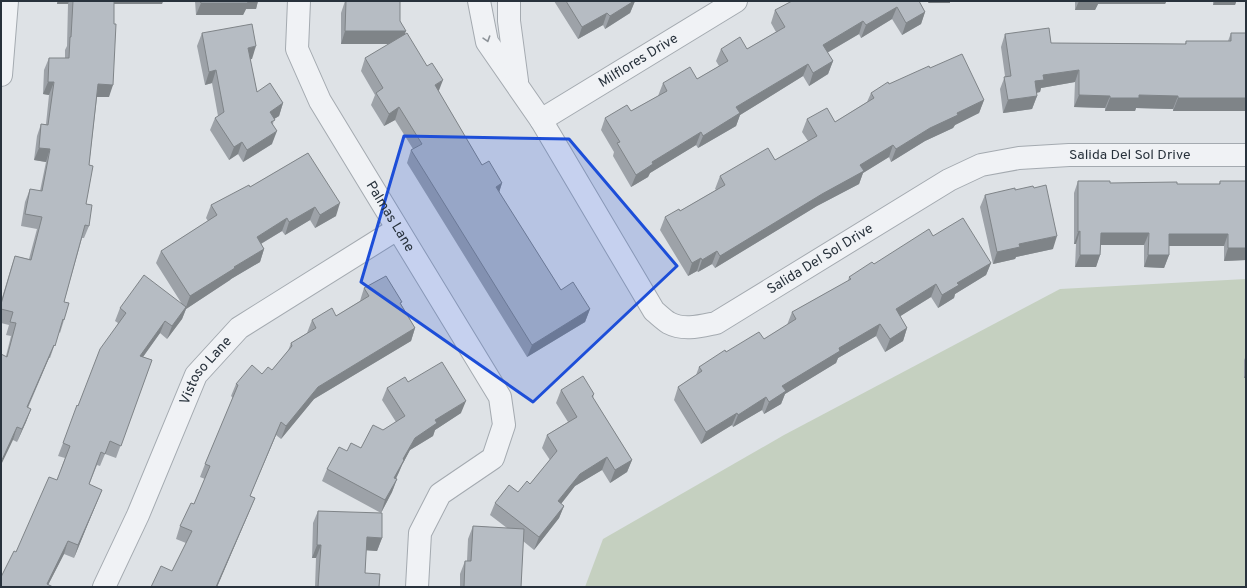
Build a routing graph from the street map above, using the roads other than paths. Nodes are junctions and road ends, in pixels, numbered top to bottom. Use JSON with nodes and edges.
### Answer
{"nodes":[{"id":1,"x":6,"y":1,"type":"edge"},
{"id":2,"x":299,"y":1,"type":"edge"},
{"id":3,"x":479,"y":1,"type":"edge"},
{"id":4,"x":509,"y":1,"type":"edge"},
{"id":5,"x":736,"y":1,"type":"edge"},
{"id":6,"x":1,"y":75,"type":"edge"},
{"id":7,"x":518,"y":87,"type":"junction"},
{"id":8,"x":541,"y":120,"type":"junction"},
{"id":9,"x":1246,"y":155,"type":"edge"},
{"id":10,"x":397,"y":229,"type":"junction"},
{"id":11,"x":104,"y":587,"type":"edge"},
{"id":12,"x":417,"y":587,"type":"edge"}],
"edges":[{"from":1,"to":6,"type":"street"},
{"from":2,"to":10,"type":"street","name":"Palmas Lane"},
{"from":3,"to":7,"type":"street","name":"Salida Del Sol Drive","one_way":true},
{"from":4,"to":7,"type":"street","name":"Salida Del Sol Drive"},
{"from":5,"to":8,"type":"street","name":"Milflores Drive"},
{"from":7,"to":8,"type":"street","name":"Salida Del Sol Drive"},
{"from":8,"to":9,"type":"street","name":"Salida Del Sol Drive"},
{"from":10,"to":11,"type":"street","name":"Vistoso Lane"},
{"from":10,"to":12,"type":"street","name":"Palmas Lane"}]}
